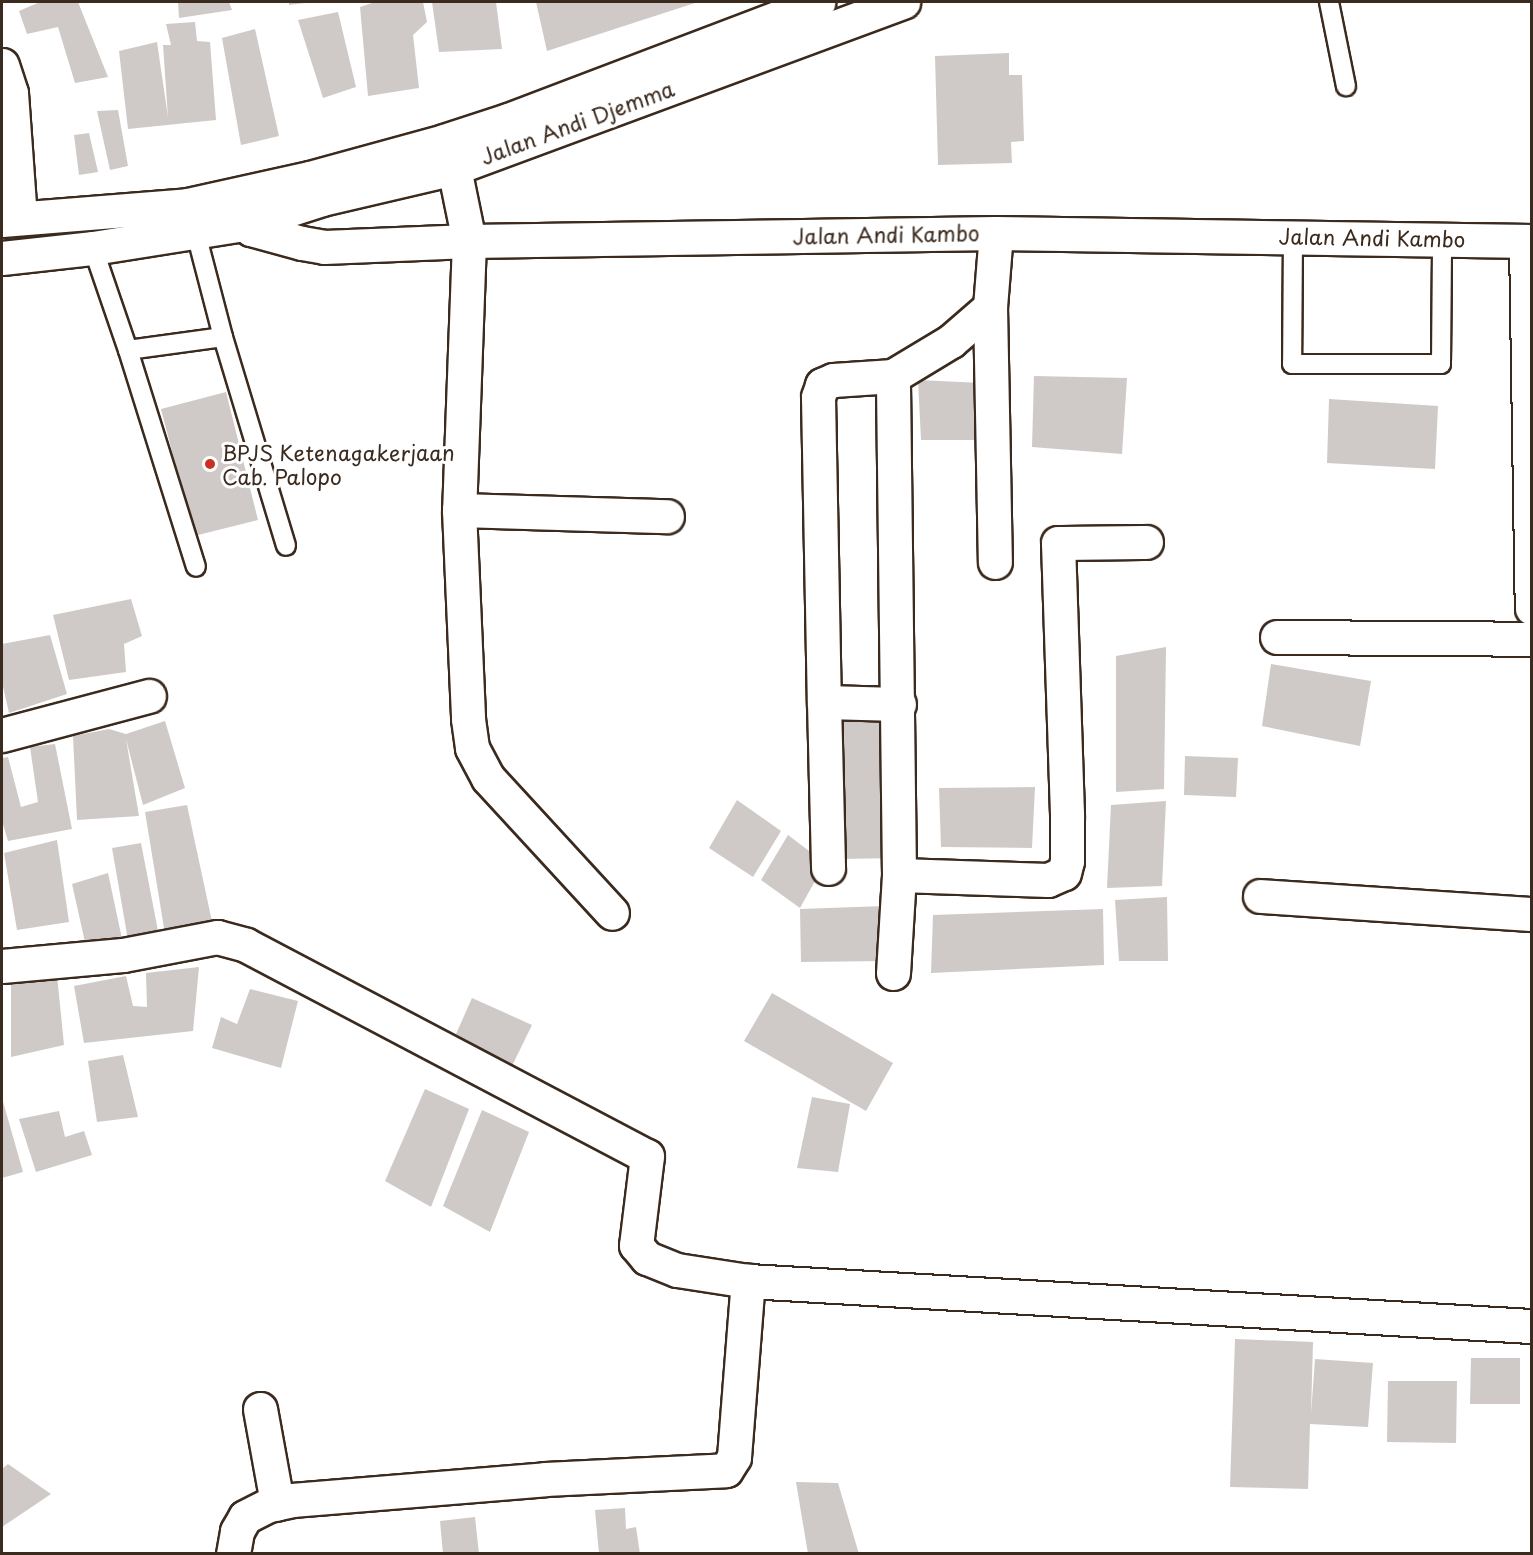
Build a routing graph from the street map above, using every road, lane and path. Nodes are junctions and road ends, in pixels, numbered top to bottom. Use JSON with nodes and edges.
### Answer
{"nodes":[{"id":1,"x":818,"y":2,"type":"edge"},
{"id":2,"x":903,"y":2,"type":"edge"},
{"id":3,"x":1329,"y":2,"type":"edge"},
{"id":4,"x":2,"y":65,"type":"edge"},
{"id":5,"x":1346,"y":86,"type":"dead end"},
{"id":6,"x":449,"y":154,"type":"junction"},
{"id":7,"x":239,"y":210,"type":"junction"},
{"id":8,"x":11,"y":219,"type":"edge"},
{"id":9,"x":196,"y":233,"type":"junction"},
{"id":10,"x":996,"y":233,"type":"junction"},
{"id":11,"x":1293,"y":235,"type":"junction"},
{"id":12,"x":1442,"y":238,"type":"junction"},
{"id":13,"x":469,"y":241,"type":"junction"},
{"id":14,"x":1529,"y":241,"type":"edge"},
{"id":15,"x":93,"y":248,"type":"junction"},
{"id":16,"x":2,"y":258,"type":"edge"},
{"id":17,"x":990,"y":308,"type":"junction"},
{"id":18,"x":224,"y":337,"type":"junction"},
{"id":19,"x":128,"y":350,"type":"junction"},
{"id":20,"x":893,"y":376,"type":"junction"},
{"id":21,"x":459,"y":510,"type":"junction"},
{"id":22,"x":667,"y":516,"type":"dead end"},
{"id":23,"x":1146,"y":542,"type":"dead end"},
{"id":24,"x":286,"y":546,"type":"dead end"},
{"id":25,"x":995,"y":562,"type":"dead end"},
{"id":26,"x":196,"y":567,"type":"dead end"},
{"id":27,"x":1532,"y":608,"type":"edge"},
{"id":28,"x":1277,"y":637,"type":"dead end"},
{"id":29,"x":1532,"y":639,"type":"edge"},
{"id":30,"x":149,"y":696,"type":"dead end"},
{"id":31,"x":824,"y":702,"type":"junction"},
{"id":32,"x":899,"y":704,"type":"junction"},
{"id":33,"x":2,"y":735,"type":"edge"},
{"id":34,"x":828,"y":868,"type":"dead end"},
{"id":35,"x":900,"y":875,"type":"junction"},
{"id":36,"x":1260,"y":896,"type":"dead end"},
{"id":37,"x":612,"y":913,"type":"dead end"},
{"id":38,"x":1532,"y":914,"type":"edge"},
{"id":39,"x":2,"y":966,"type":"edge"},
{"id":40,"x":893,"y":973,"type":"dead end"},
{"id":41,"x":748,"y":1281,"type":"junction"},
{"id":42,"x":1532,"y":1326,"type":"edge"},
{"id":43,"x":260,"y":1409,"type":"dead end"},
{"id":44,"x":277,"y":1503,"type":"junction"},
{"id":45,"x":232,"y":1554,"type":"edge"}],
"edges":[{"from":1,"to":6,"type":"main road","name":"Jalan Andi Djemma"},
{"from":2,"to":6,"type":"main road","name":"Jalan Andi Djemma"},
{"from":3,"to":5,"type":"lane"},
{"from":4,"to":8,"type":"main road"},
{"from":6,"to":7,"type":"main road","name":"Jalan Andi Djemma"},
{"from":6,"to":13,"type":"main road"},
{"from":7,"to":8,"type":"main road"},
{"from":7,"to":9,"type":"main road"},
{"from":7,"to":13,"type":"main road","name":"Jalan Andi Kambo"},
{"from":9,"to":15,"type":"main road"},
{"from":9,"to":18,"type":"lane"},
{"from":10,"to":11,"type":"main road","name":"Jalan Andi Kambo"},
{"from":10,"to":13,"type":"main road","name":"Jalan Andi Kambo"},
{"from":10,"to":17,"type":"main road"},
{"from":11,"to":12,"type":"main road","name":"Jalan Andi Kambo"},
{"from":11,"to":12,"type":"lane"},
{"from":12,"to":14,"type":"main road","name":"Jalan Andi Kambo"},
{"from":13,"to":21,"type":"main road"},
{"from":14,"to":27,"type":"main road"},
{"from":15,"to":16,"type":"main road"},
{"from":15,"to":19,"type":"lane"},
{"from":17,"to":20,"type":"main road"},
{"from":17,"to":25,"type":"main road"},
{"from":18,"to":19,"type":"lane"},
{"from":18,"to":24,"type":"lane"},
{"from":19,"to":26,"type":"lane"},
{"from":20,"to":31,"type":"main road"},
{"from":20,"to":32,"type":"main road"},
{"from":21,"to":22,"type":"main road"},
{"from":21,"to":37,"type":"main road"},
{"from":23,"to":35,"type":"main road"},
{"from":28,"to":29,"type":"main road"},
{"from":30,"to":33,"type":"main road"},
{"from":31,"to":32,"type":"main road"},
{"from":31,"to":34,"type":"main road"},
{"from":32,"to":35,"type":"main road"},
{"from":35,"to":40,"type":"main road"},
{"from":36,"to":38,"type":"main road"},
{"from":39,"to":41,"type":"main road"},
{"from":41,"to":42,"type":"main road"},
{"from":41,"to":44,"type":"main road"},
{"from":43,"to":44,"type":"main road"},
{"from":44,"to":45,"type":"main road"}]}
